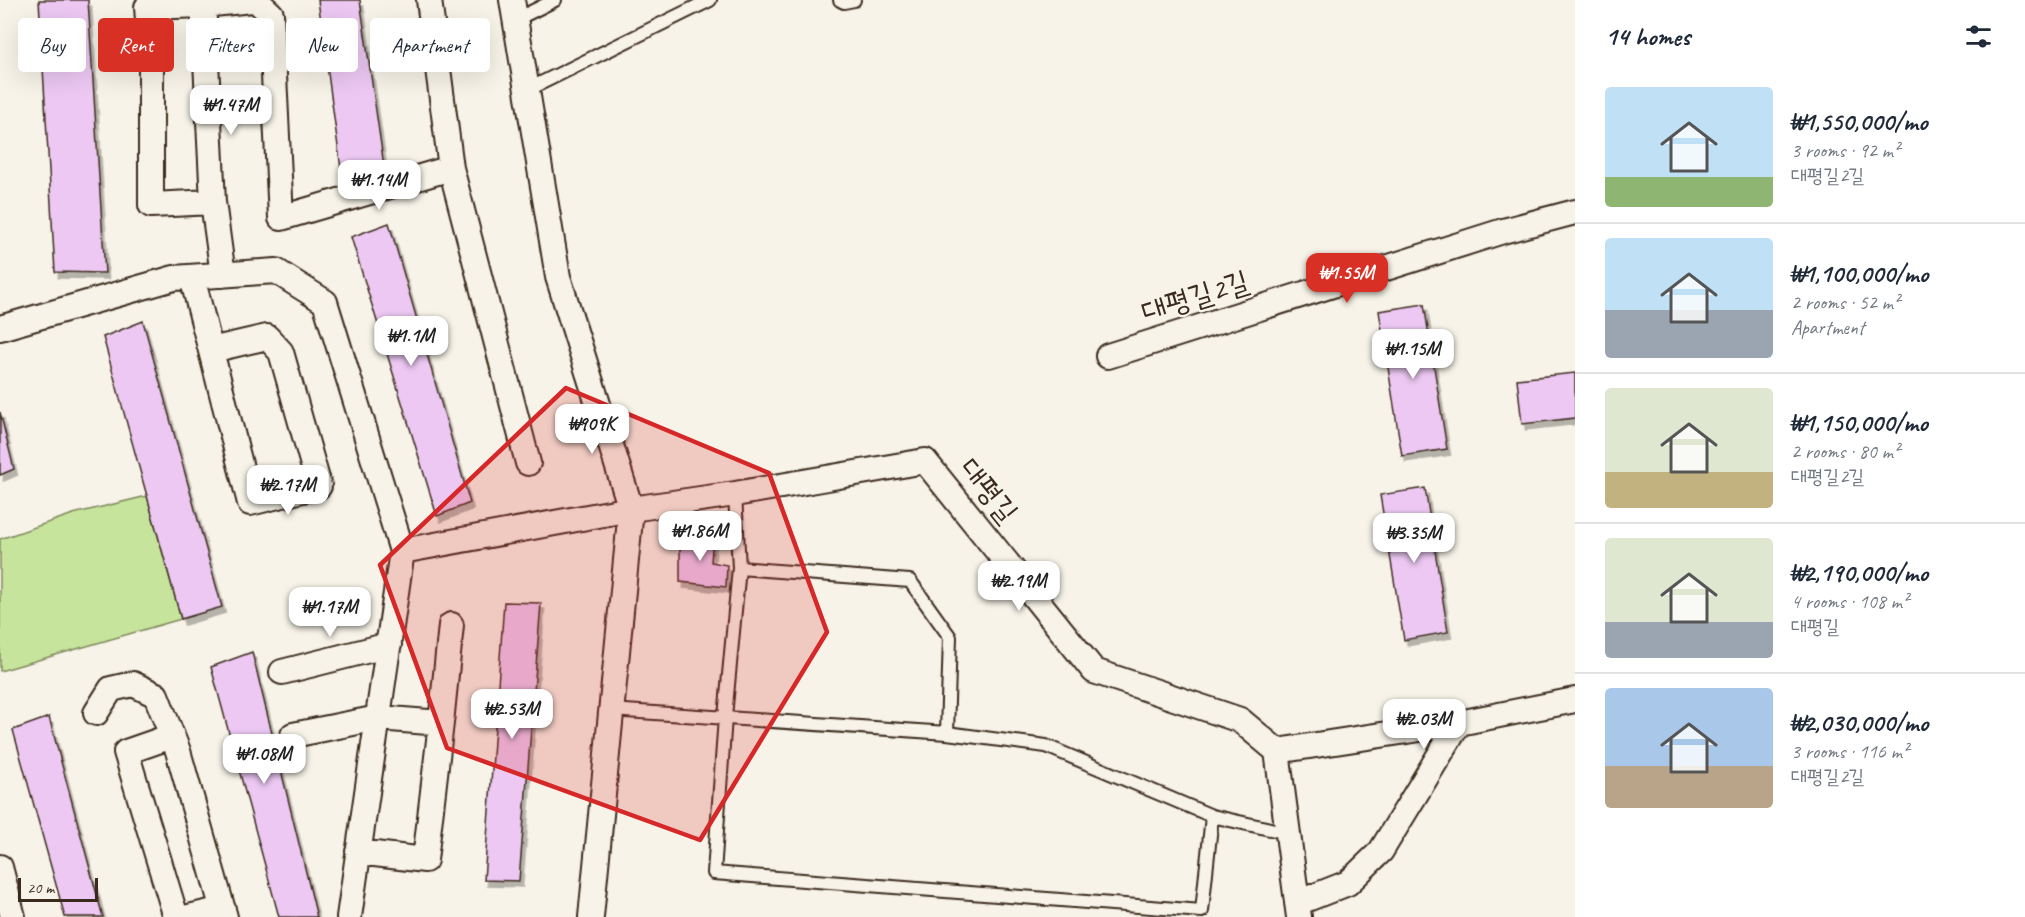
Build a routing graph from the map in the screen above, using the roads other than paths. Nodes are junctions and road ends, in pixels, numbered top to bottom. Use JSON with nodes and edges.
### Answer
{"nodes":[{"id":1,"x":254,"y":0,"type":"edge"},
{"id":2,"x":429,"y":0,"type":"edge"},
{"id":3,"x":555,"y":0,"type":"edge"},
{"id":4,"x":710,"y":0,"type":"edge"},
{"id":5,"x":840,"y":0,"type":"edge"},
{"id":6,"x":854,"y":0,"type":"edge"},
{"id":7,"x":203,"y":2,"type":"edge"},
{"id":8,"x":514,"y":10,"type":"edge"},
{"id":9,"x":527,"y":90,"type":"junction"},
{"id":10,"x":451,"y":168,"type":"junction"},
{"id":11,"x":213,"y":202,"type":"junction"},
{"id":12,"x":1575,"y":212,"type":"edge"},
{"id":13,"x":223,"y":275,"type":"junction"},
{"id":14,"x":192,"y":276,"type":"junction"},
{"id":15,"x":0,"y":328,"type":"edge"},
{"id":16,"x":211,"y":350,"type":"junction"},
{"id":17,"x":1108,"y":356,"type":"dead end"},
{"id":18,"x":528,"y":463,"type":"dead end"},
{"id":19,"x":735,"y":494,"type":"junction"},
{"id":20,"x":631,"y":508,"type":"junction"},
{"id":21,"x":402,"y":551,"type":"junction"},
{"id":22,"x":739,"y":568,"type":"junction"},
{"id":23,"x":451,"y":625,"type":"dead end"},
{"id":24,"x":389,"y":645,"type":"junction"},
{"id":25,"x":282,"y":672,"type":"dead end"},
{"id":26,"x":1575,"y":700,"type":"edge"},
{"id":27,"x":611,"y":710,"type":"junction"},
{"id":28,"x":96,"y":713,"type":"dead end"},
{"id":29,"x":725,"y":717,"type":"junction"},
{"id":30,"x":378,"y":718,"type":"junction"},
{"id":31,"x":441,"y":723,"type":"junction"},
{"id":32,"x":1459,"y":723,"type":"junction"},
{"id":33,"x":947,"y":733,"type":"junction"},
{"id":34,"x":293,"y":735,"type":"dead end"},
{"id":35,"x":172,"y":736,"type":"junction"},
{"id":36,"x":1276,"y":751,"type":"junction"},
{"id":37,"x":1212,"y":816,"type":"junction"},
{"id":38,"x":1288,"y":833,"type":"junction"},
{"id":39,"x":358,"y":852,"type":"junction"},
{"id":40,"x":0,"y":867,"type":"edge"},
{"id":41,"x":1298,"y":910,"type":"edge"},
{"id":42,"x":224,"y":913,"type":"edge"},
{"id":43,"x":13,"y":917,"type":"edge"},
{"id":44,"x":176,"y":917,"type":"edge"},
{"id":45,"x":189,"y":917,"type":"edge"},
{"id":46,"x":349,"y":917,"type":"edge"},
{"id":47,"x":591,"y":917,"type":"edge"}],
"edges":[{"from":1,"to":7,"type":"street"},
{"from":1,"to":10,"type":"street"},
{"from":2,"to":10,"type":"street"},
{"from":3,"to":8,"type":"lane"},
{"from":4,"to":9,"type":"lane"},
{"from":5,"to":6,"type":"lane"},
{"from":7,"to":11,"type":"street"},
{"from":7,"to":11,"type":"street"},
{"from":8,"to":9,"type":"street"},
{"from":9,"to":20,"type":"street"},
{"from":10,"to":18,"type":"street"},
{"from":11,"to":13,"type":"street"},
{"from":12,"to":17,"type":"street","name":"대평길2길"},
{"from":13,"to":14,"type":"street"},
{"from":13,"to":21,"type":"street"},
{"from":14,"to":15,"type":"street"},
{"from":14,"to":16,"type":"street"},
{"from":16,"to":16,"type":"street"},
{"from":19,"to":20,"type":"street","name":"대평길"},
{"from":19,"to":22,"type":"lane"},
{"from":19,"to":36,"type":"street","name":"대평길"},
{"from":20,"to":21,"type":"street","name":"대평길"},
{"from":20,"to":27,"type":"street"},
{"from":21,"to":24,"type":"street"},
{"from":22,"to":29,"type":"lane"},
{"from":22,"to":33,"type":"lane"},
{"from":23,"to":31,"type":"street"},
{"from":24,"to":25,"type":"street"},
{"from":24,"to":30,"type":"street"},
{"from":26,"to":32,"type":"street"},
{"from":27,"to":29,"type":"lane"},
{"from":27,"to":47,"type":"street"},
{"from":28,"to":35,"type":"street"},
{"from":29,"to":33,"type":"lane"},
{"from":29,"to":37,"type":"lane"},
{"from":30,"to":31,"type":"street"},
{"from":30,"to":34,"type":"street"},
{"from":30,"to":39,"type":"street"},
{"from":31,"to":39,"type":"street"},
{"from":32,"to":36,"type":"street"},
{"from":32,"to":41,"type":"street"},
{"from":33,"to":37,"type":"lane"},
{"from":35,"to":42,"type":"street"},
{"from":35,"to":44,"type":"street"},
{"from":36,"to":38,"type":"street"},
{"from":37,"to":38,"type":"lane"},
{"from":38,"to":41,"type":"street"},
{"from":39,"to":46,"type":"street"},
{"from":40,"to":43,"type":"street"},
{"from":42,"to":45,"type":"street"}]}
